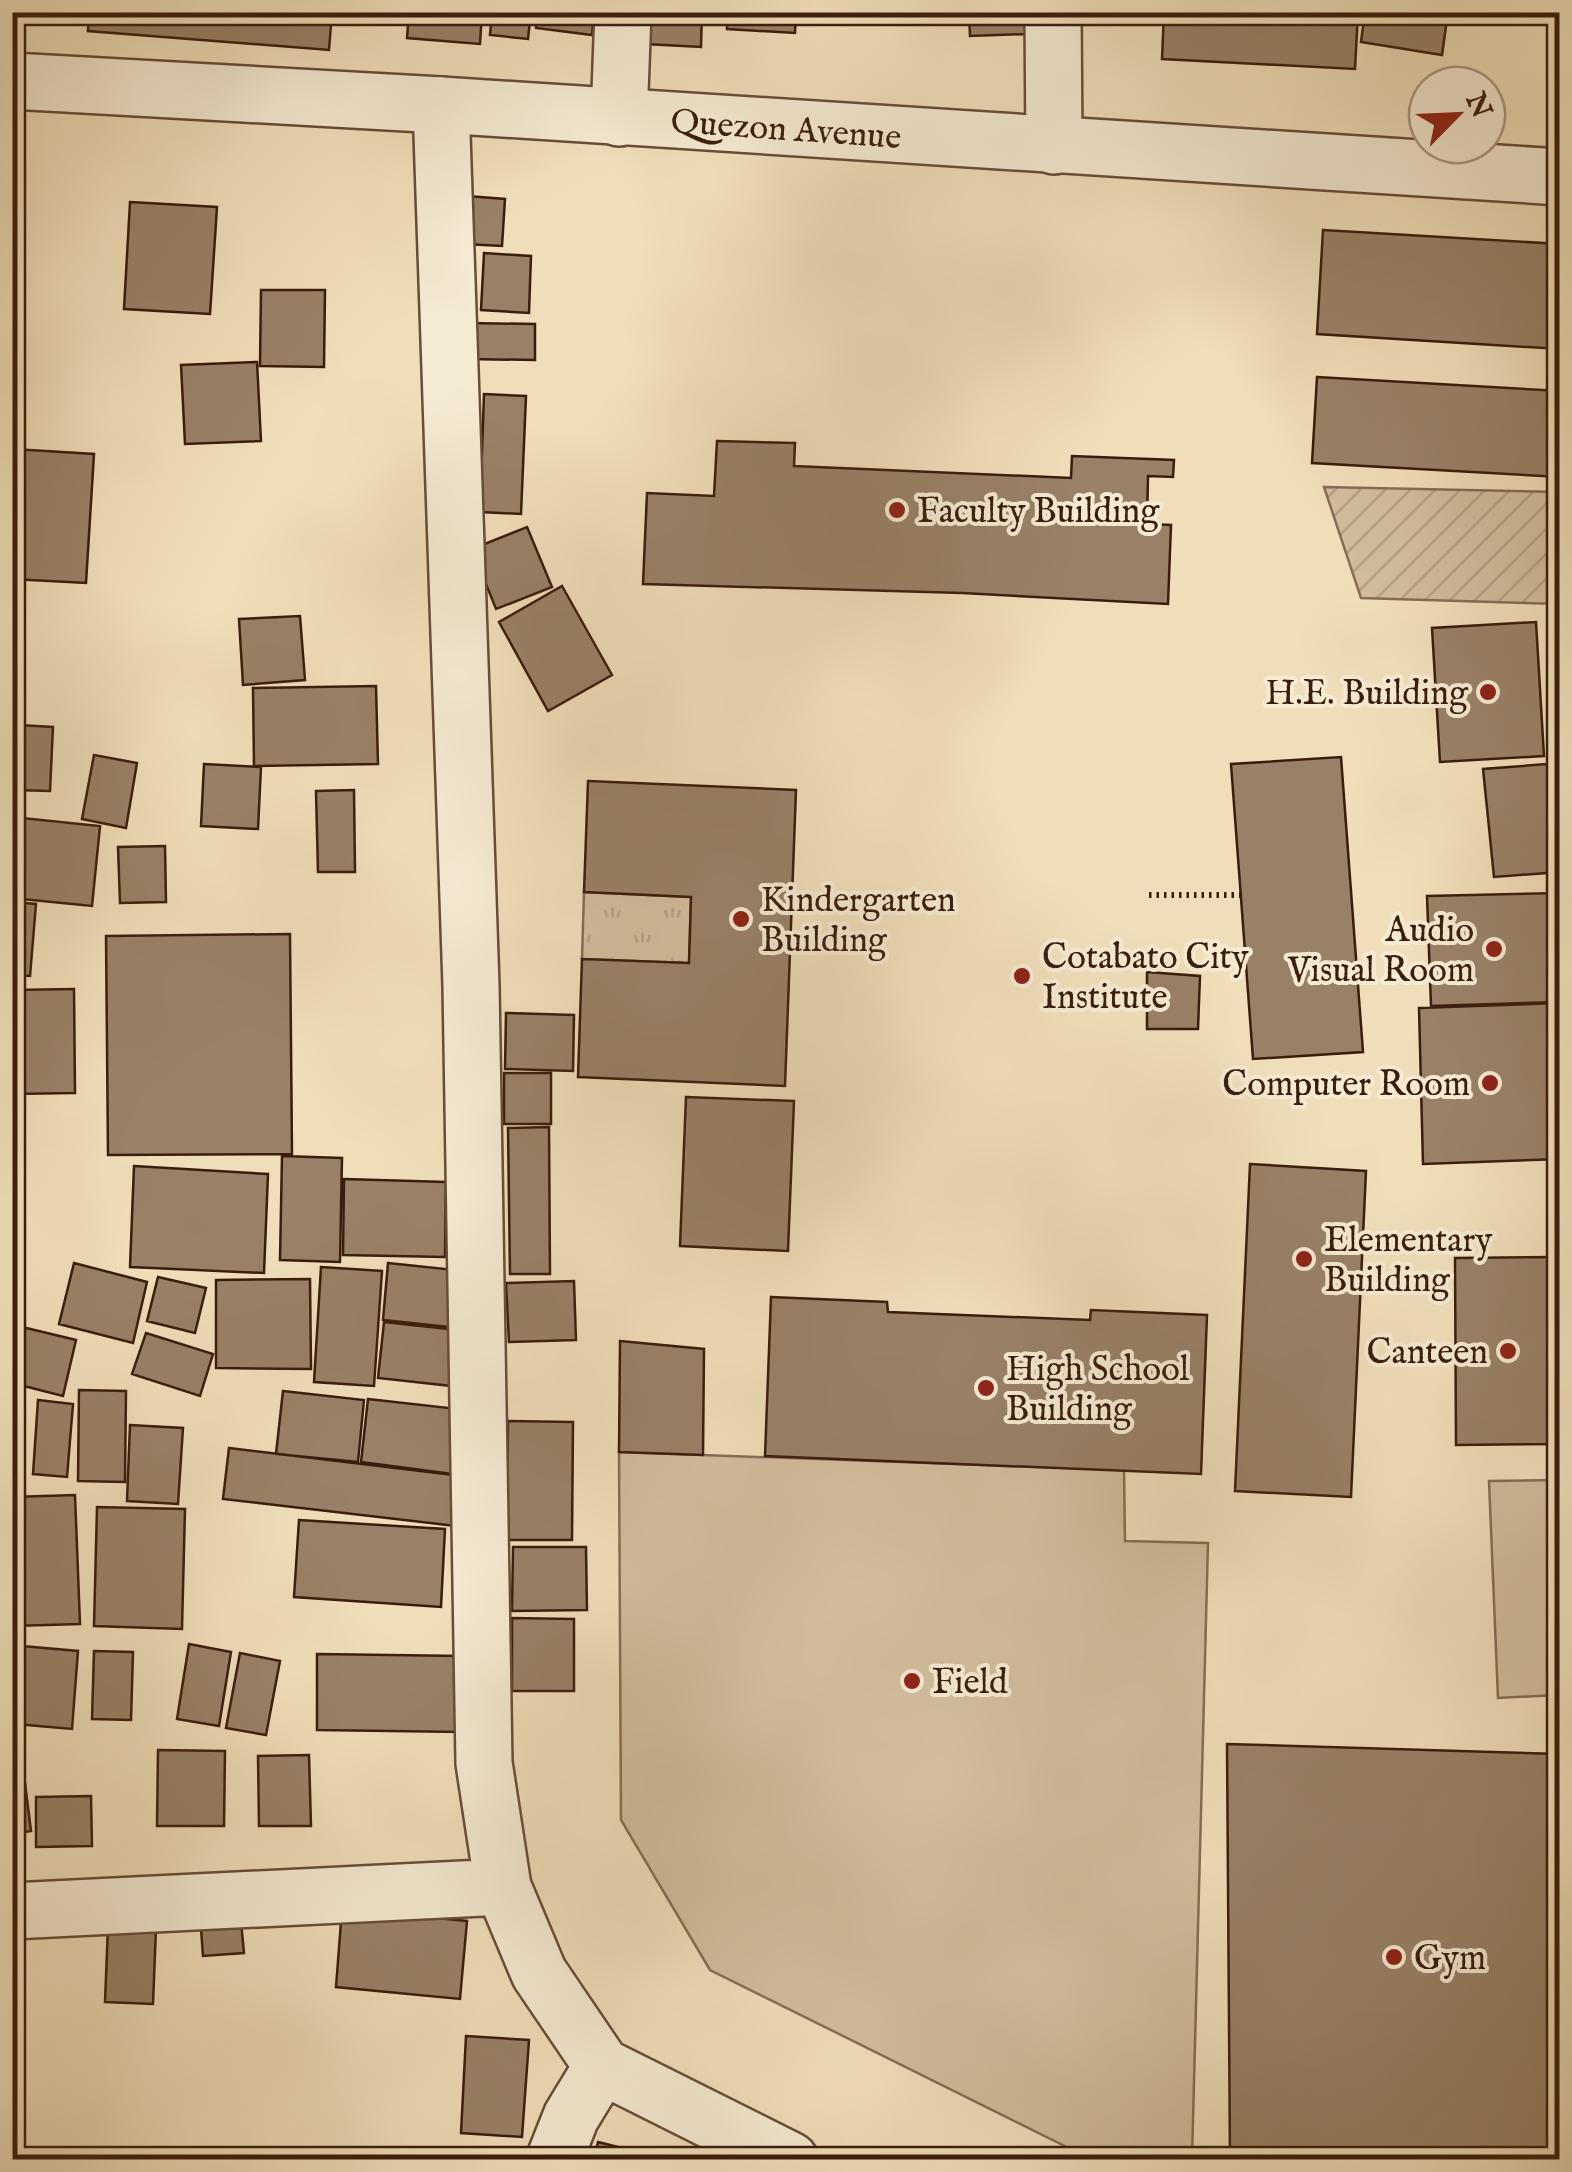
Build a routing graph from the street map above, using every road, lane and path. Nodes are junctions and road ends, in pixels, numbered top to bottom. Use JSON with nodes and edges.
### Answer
{"nodes":[{"id":1,"x":623,"y":12,"type":"edge"},
{"id":2,"x":1053,"y":12,"type":"edge"},
{"id":3,"x":12,"y":81,"type":"edge"},
{"id":4,"x":441,"y":105,"type":"junction"},
{"id":5,"x":620,"y":118,"type":"junction"},
{"id":6,"x":1054,"y":146,"type":"junction"},
{"id":7,"x":1560,"y":177,"type":"edge"},
{"id":8,"x":1149,"y":895,"type":"dead end"},
{"id":9,"x":1242,"y":895,"type":"dead end"},
{"id":10,"x":504,"y":1888,"type":"junction"},
{"id":11,"x":12,"y":1911,"type":"edge"},
{"id":12,"x":602,"y":2066,"type":"junction"},
{"id":13,"x":554,"y":2160,"type":"edge"},
{"id":14,"x":790,"y":2160,"type":"edge"}],
"edges":[{"from":1,"to":5,"type":"street"},
{"from":2,"to":6,"type":"street"},
{"from":3,"to":4,"type":"street","name":"Quezon Avenue"},
{"from":4,"to":5,"type":"street","name":"Quezon Avenue"},
{"from":4,"to":10,"type":"street"},
{"from":5,"to":6,"type":"street","name":"Quezon Avenue"},
{"from":6,"to":7,"type":"street","name":"Quezon Avenue"},
{"from":8,"to":9,"type":"path"},
{"from":10,"to":11,"type":"street"},
{"from":10,"to":12,"type":"street"},
{"from":12,"to":13,"type":"street"},
{"from":12,"to":14,"type":"street"}]}
